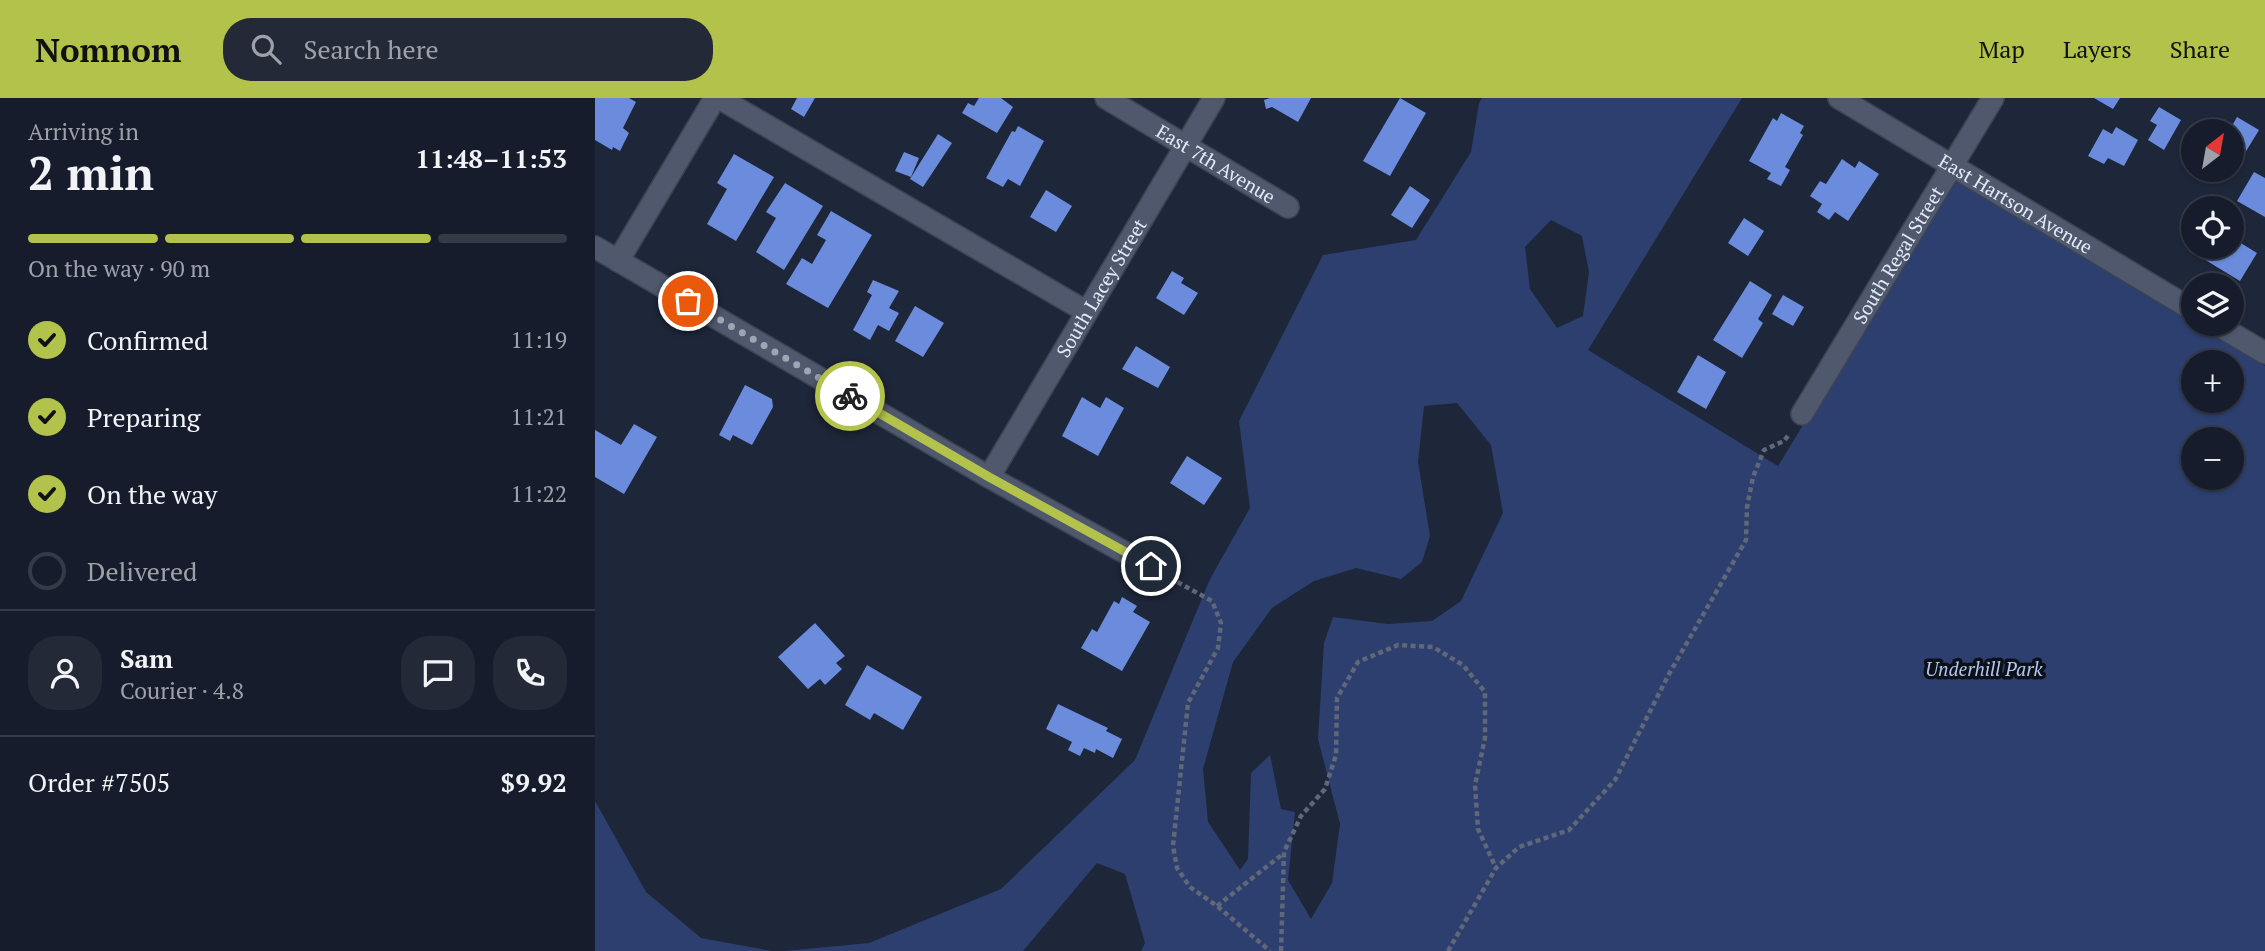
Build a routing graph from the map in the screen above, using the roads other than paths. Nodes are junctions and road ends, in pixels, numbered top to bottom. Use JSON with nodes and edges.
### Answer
{"nodes":[{"id":1,"x":717,"y":98,"type":"edge"},
{"id":2,"x":1106,"y":98,"type":"edge"},
{"id":3,"x":1214,"y":98,"type":"edge"},
{"id":4,"x":1839,"y":98,"type":"edge"},
{"id":5,"x":1993,"y":98,"type":"edge"},
{"id":6,"x":1186,"y":145,"type":"junction"},
{"id":7,"x":1953,"y":166,"type":"junction"},
{"id":8,"x":1288,"y":207,"type":"dead end"},
{"id":9,"x":595,"y":247,"type":"edge"},
{"id":10,"x":618,"y":261,"type":"junction"},
{"id":11,"x":2181,"y":303,"type":"edge"},
{"id":12,"x":1087,"y":312,"type":"junction"},
{"id":13,"x":2236,"y":336,"type":"edge"},
{"id":14,"x":2265,"y":353,"type":"edge"},
{"id":15,"x":1803,"y":414,"type":"road end"},
{"id":16,"x":989,"y":477,"type":"junction"},
{"id":17,"x":1151,"y":566,"type":"road end"}],
"edges":[{"from":1,"to":10,"type":"street"},
{"from":1,"to":12,"type":"street"},
{"from":2,"to":6,"type":"street","name":"East 7th Avenue"},
{"from":3,"to":6,"type":"street","name":"South Lacey Street"},
{"from":4,"to":7,"type":"street","name":"East Hartson Avenue"},
{"from":5,"to":7,"type":"street","name":"South Regal Street"},
{"from":6,"to":8,"type":"street","name":"East 7th Avenue"},
{"from":6,"to":12,"type":"street","name":"South Lacey Street"},
{"from":7,"to":11,"type":"street","name":"East Hartson Avenue"},
{"from":7,"to":15,"type":"street","name":"South Regal Street"},
{"from":9,"to":10,"type":"street"},
{"from":10,"to":16,"type":"street"},
{"from":12,"to":16,"type":"street","name":"South Lacey Street"},
{"from":13,"to":14,"type":"street"},
{"from":16,"to":17,"type":"street"}]}
